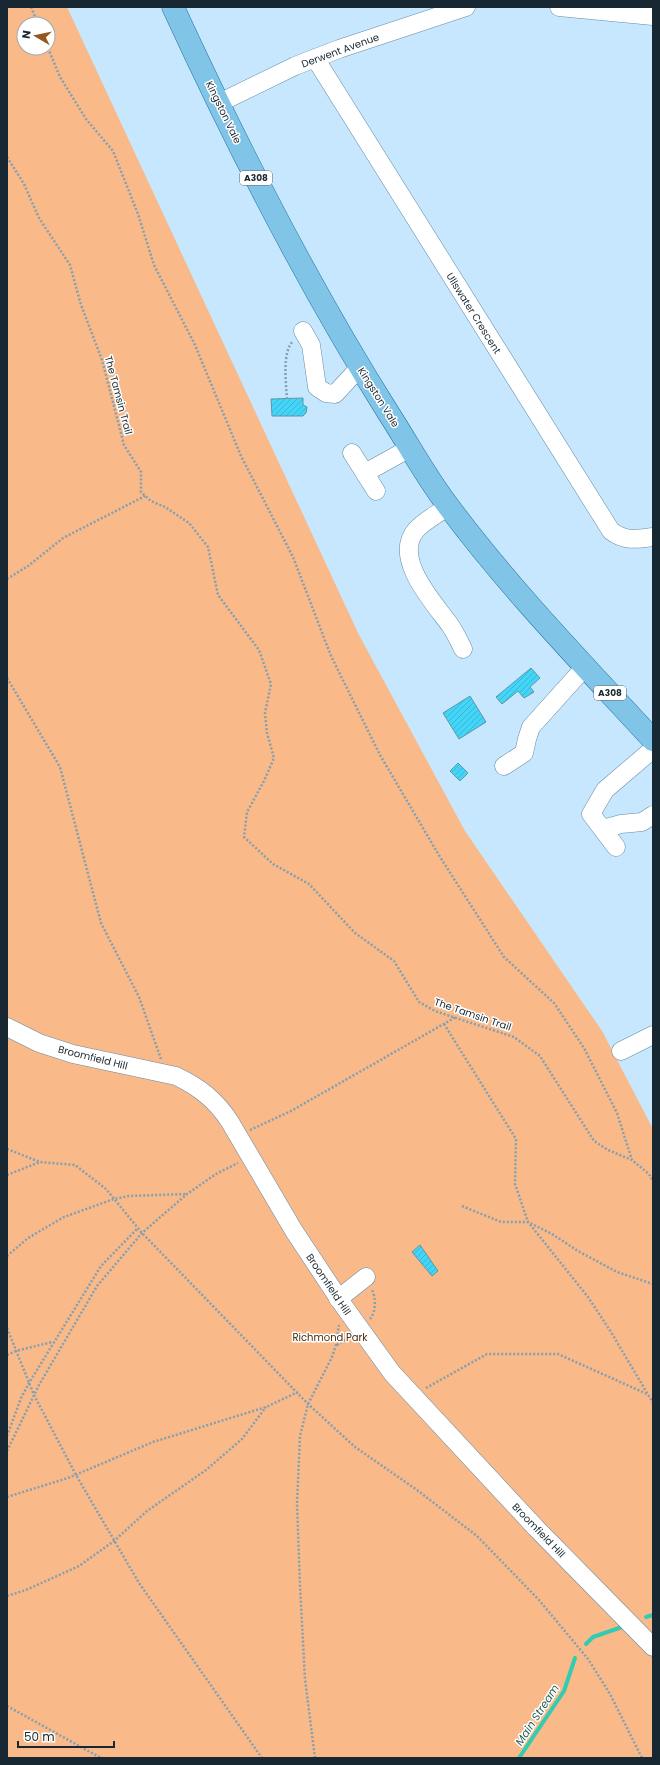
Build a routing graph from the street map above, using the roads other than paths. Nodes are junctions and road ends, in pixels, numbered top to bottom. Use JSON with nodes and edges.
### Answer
{"nodes":[{"id":1,"x":173,"y":7,"type":"edge"},
{"id":2,"x":466,"y":7,"type":"edge"},
{"id":3,"x":559,"y":7,"type":"edge"},
{"id":4,"x":653,"y":16,"type":"edge"},
{"id":5,"x":315,"y":58,"type":"junction"},
{"id":6,"x":219,"y":103,"type":"junction"},
{"id":7,"x":303,"y":331,"type":"road end"},
{"id":8,"x":360,"y":367,"type":"junction"},
{"id":9,"x":410,"y":448,"type":"junction"},
{"id":10,"x":352,"y":454,"type":"dead end"},
{"id":11,"x":365,"y":473,"type":"junction"},
{"id":12,"x":376,"y":491,"type":"dead end"},
{"id":13,"x":448,"y":506,"type":"junction"},
{"id":14,"x":653,"y":537,"type":"edge"},
{"id":15,"x":463,"y":649,"type":"dead end"},
{"id":16,"x":585,"y":667,"type":"junction"},
{"id":17,"x":653,"y":740,"type":"edge"},
{"id":18,"x":653,"y":749,"type":"edge"},
{"id":19,"x":504,"y":766,"type":"dead end"},
{"id":20,"x":653,"y":815,"type":"edge"},
{"id":21,"x":603,"y":829,"type":"junction"},
{"id":22,"x":616,"y":847,"type":"dead end"},
{"id":23,"x":7,"y":1027,"type":"edge"},
{"id":24,"x":653,"y":1035,"type":"edge"},
{"id":25,"x":621,"y":1051,"type":"dead end"},
{"id":26,"x":366,"y":1277,"type":"dead end"},
{"id":27,"x":341,"y":1302,"type":"junction"},
{"id":28,"x":653,"y":1647,"type":"edge"}],
"edges":[{"from":1,"to":6,"type":"main road","name":"Kingston Vale","number":"A308"},
{"from":2,"to":5,"type":"street","name":"Derwent Avenue"},
{"from":3,"to":4,"type":"street"},
{"from":5,"to":6,"type":"street","name":"Derwent Avenue"},
{"from":5,"to":14,"type":"street","name":"Ullswater Crescent"},
{"from":6,"to":8,"type":"main road","name":"Kingston Vale","number":"A308"},
{"from":7,"to":8,"type":"street"},
{"from":8,"to":9,"type":"main road","name":"Kingston Vale","number":"A308"},
{"from":9,"to":11,"type":"street"},
{"from":9,"to":13,"type":"main road","name":"Kingston Vale","number":"A308"},
{"from":10,"to":11,"type":"street"},
{"from":11,"to":12,"type":"street"},
{"from":13,"to":15,"type":"street"},
{"from":13,"to":16,"type":"main road","name":"Kingston Vale","number":"A308"},
{"from":16,"to":17,"type":"main road","name":"Kingston Vale","number":"A308"},
{"from":16,"to":19,"type":"street"},
{"from":18,"to":21,"type":"street"},
{"from":20,"to":21,"type":"street"},
{"from":21,"to":22,"type":"street"},
{"from":23,"to":27,"type":"street","name":"Broomfield Hill"},
{"from":24,"to":25,"type":"street"},
{"from":26,"to":27,"type":"street"},
{"from":27,"to":28,"type":"street","name":"Broomfield Hill"}]}
